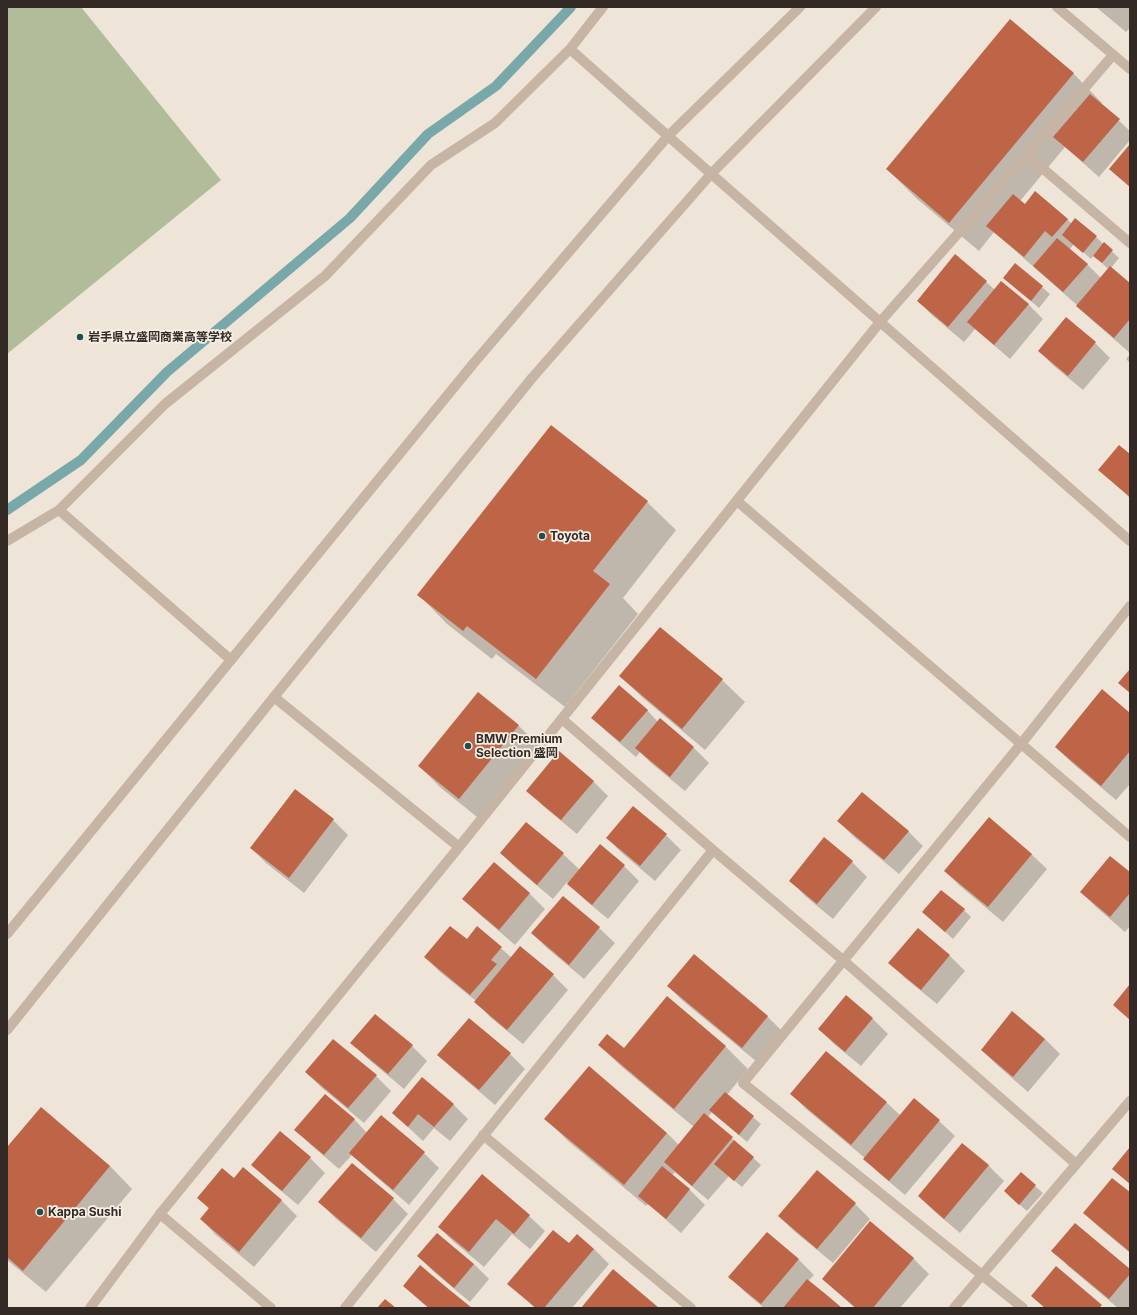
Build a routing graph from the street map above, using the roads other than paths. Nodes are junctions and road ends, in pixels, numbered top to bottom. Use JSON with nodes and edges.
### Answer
{"nodes":[{"id":1,"x":603,"y":7,"type":"edge"},
{"id":2,"x":800,"y":7,"type":"edge"},
{"id":3,"x":876,"y":7,"type":"edge"},
{"id":4,"x":1057,"y":7,"type":"edge"},
{"id":5,"x":570,"y":49,"type":"junction"},
{"id":6,"x":1114,"y":55,"type":"junction"},
{"id":7,"x":1130,"y":70,"type":"edge"},
{"id":8,"x":668,"y":136,"type":"junction"},
{"id":9,"x":1027,"y":155,"type":"junction"},
{"id":10,"x":711,"y":174,"type":"junction"},
{"id":11,"x":1130,"y":243,"type":"edge"},
{"id":12,"x":880,"y":322,"type":"junction"},
{"id":13,"x":737,"y":501,"type":"junction"},
{"id":14,"x":59,"y":510,"type":"junction"},
{"id":15,"x":7,"y":541,"type":"edge"},
{"id":16,"x":1130,"y":542,"type":"edge"},
{"id":17,"x":1130,"y":606,"type":"edge"},
{"id":18,"x":231,"y":660,"type":"junction"},
{"id":19,"x":274,"y":697,"type":"junction"},
{"id":20,"x":562,"y":719,"type":"junction"},
{"id":21,"x":1021,"y":744,"type":"junction"},
{"id":22,"x":1130,"y":837,"type":"edge"},
{"id":23,"x":460,"y":847,"type":"junction"},
{"id":24,"x":713,"y":850,"type":"junction"},
{"id":25,"x":7,"y":934,"type":"edge"},
{"id":26,"x":844,"y":961,"type":"junction"},
{"id":27,"x":7,"y":1030,"type":"edge"},
{"id":28,"x":1130,"y":1100,"type":"edge"},
{"id":29,"x":483,"y":1136,"type":"junction"},
{"id":30,"x":1076,"y":1164,"type":"junction"},
{"id":31,"x":160,"y":1214,"type":"junction"},
{"id":32,"x":982,"y":1275,"type":"junction"},
{"id":33,"x":90,"y":1308,"type":"edge"},
{"id":34,"x":271,"y":1308,"type":"edge"},
{"id":35,"x":345,"y":1308,"type":"edge"},
{"id":36,"x":692,"y":1308,"type":"edge"},
{"id":37,"x":954,"y":1308,"type":"edge"},
{"id":38,"x":1023,"y":1308,"type":"edge"}],
"edges":[{"from":1,"to":5,"type":"street"},
{"from":2,"to":8,"type":"street"},
{"from":3,"to":10,"type":"street"},
{"from":4,"to":6,"type":"street"},
{"from":5,"to":8,"type":"street"},
{"from":5,"to":14,"type":"street"},
{"from":6,"to":7,"type":"street"},
{"from":6,"to":9,"type":"street"},
{"from":8,"to":10,"type":"street"},
{"from":8,"to":18,"type":"street"},
{"from":9,"to":11,"type":"street"},
{"from":9,"to":12,"type":"street"},
{"from":10,"to":12,"type":"street"},
{"from":10,"to":19,"type":"street"},
{"from":12,"to":13,"type":"street"},
{"from":12,"to":16,"type":"street"},
{"from":13,"to":20,"type":"street"},
{"from":13,"to":21,"type":"street"},
{"from":14,"to":15,"type":"street"},
{"from":14,"to":18,"type":"street"},
{"from":17,"to":21,"type":"street"},
{"from":18,"to":25,"type":"street"},
{"from":19,"to":23,"type":"street"},
{"from":19,"to":27,"type":"street"},
{"from":20,"to":23,"type":"street"},
{"from":20,"to":24,"type":"street"},
{"from":21,"to":22,"type":"street"},
{"from":21,"to":26,"type":"street"},
{"from":23,"to":31,"type":"street"},
{"from":24,"to":26,"type":"street"},
{"from":24,"to":29,"type":"street"},
{"from":26,"to":30,"type":"street"},
{"from":26,"to":32,"type":"street"},
{"from":28,"to":30,"type":"street"},
{"from":29,"to":35,"type":"street"},
{"from":29,"to":36,"type":"street"},
{"from":30,"to":32,"type":"street"},
{"from":31,"to":33,"type":"street"},
{"from":31,"to":34,"type":"street"},
{"from":32,"to":37,"type":"street"},
{"from":32,"to":38,"type":"street"}]}
